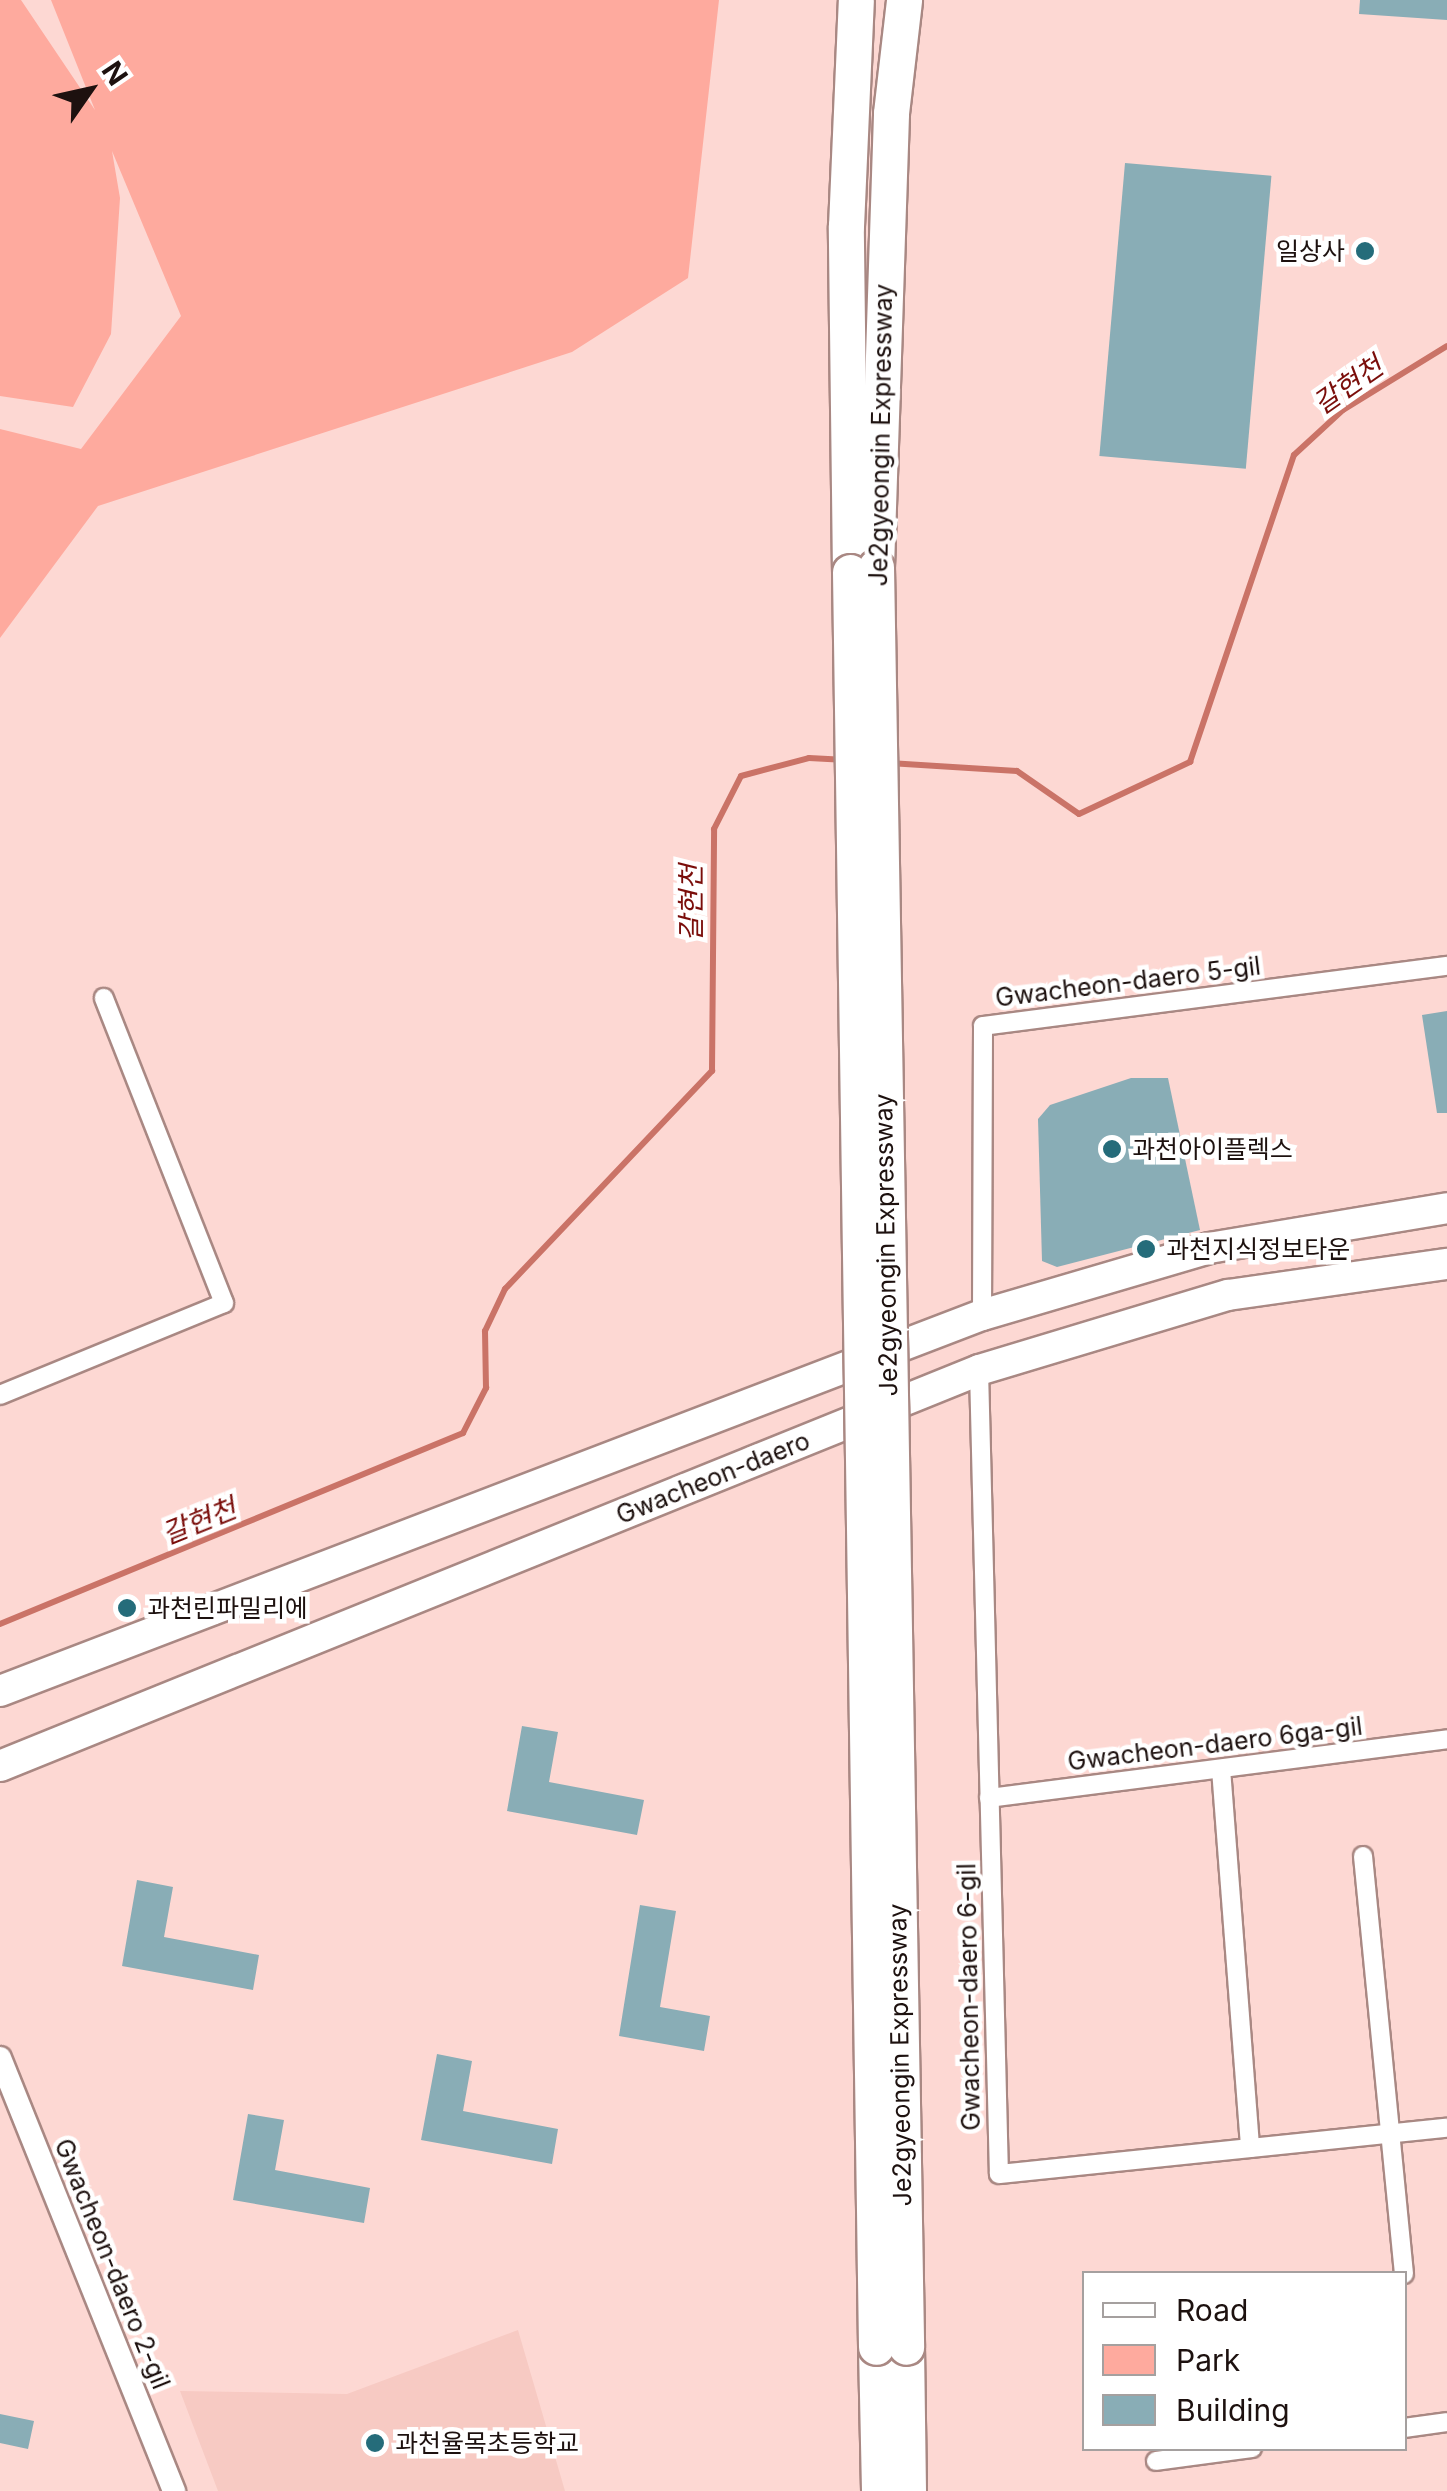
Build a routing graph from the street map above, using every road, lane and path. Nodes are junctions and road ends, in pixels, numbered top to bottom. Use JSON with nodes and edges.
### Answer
{"nodes":[{"id":1,"x":856,"y":0,"type":"edge"},
{"id":2,"x":904,"y":0,"type":"edge"},
{"id":3,"x":863,"y":570,"type":"junction"},
{"id":4,"x":1447,"y":966,"type":"edge"},
{"id":5,"x":104,"y":998,"type":"dead end"},
{"id":6,"x":1447,"y":1208,"type":"edge"},
{"id":7,"x":1447,"y":1264,"type":"edge"},
{"id":8,"x":982,"y":1316,"type":"junction"},
{"id":9,"x":979,"y":1370,"type":"junction"},
{"id":10,"x":0,"y":1395,"type":"edge"},
{"id":11,"x":0,"y":1691,"type":"edge"},
{"id":12,"x":1447,"y":1740,"type":"edge"},
{"id":13,"x":0,"y":1766,"type":"edge"},
{"id":14,"x":1221,"y":1768,"type":"junction"},
{"id":15,"x":990,"y":1798,"type":"junction"},
{"id":16,"x":1363,"y":1856,"type":"dead end"},
{"id":17,"x":0,"y":2058,"type":"edge"},
{"id":18,"x":1447,"y":2128,"type":"edge"},
{"id":19,"x":1391,"y":2134,"type":"junction"},
{"id":20,"x":1250,"y":2148,"type":"junction"},
{"id":21,"x":1404,"y":2271,"type":"edge"},
{"id":22,"x":891,"y":2347,"type":"junction"},
{"id":23,"x":1438,"y":2424,"type":"edge"},
{"id":24,"x":1407,"y":2428,"type":"edge"},
{"id":25,"x":1230,"y":2451,"type":"edge"},
{"id":26,"x":1156,"y":2461,"type":"dead end"},
{"id":27,"x":174,"y":2491,"type":"edge"},
{"id":28,"x":879,"y":2491,"type":"edge"},
{"id":29,"x":908,"y":2491,"type":"edge"}],
"edges":[{"from":1,"to":3,"type":"highway","name":"Je2gyeongin Expressway"},
{"from":2,"to":3,"type":"highway","name":"Je2gyeongin Expressway"},
{"from":3,"to":22,"type":"highway","name":"Je2gyeongin Expressway","bridge":true},
{"from":4,"to":8,"type":"street","name":"Gwacheon-daero 5-gil"},
{"from":5,"to":10,"type":"street"},
{"from":6,"to":8,"type":"main road"},
{"from":7,"to":9,"type":"main road","name":"Gwacheon-daero"},
{"from":8,"to":11,"type":"main road"},
{"from":9,"to":13,"type":"main road","name":"Gwacheon-daero"},
{"from":9,"to":15,"type":"street","name":"Gwacheon-daero 6-gil"},
{"from":12,"to":14,"type":"street","name":"Gwacheon-daero 6ga-gil"},
{"from":14,"to":15,"type":"street","name":"Gwacheon-daero 6ga-gil"},
{"from":14,"to":20,"type":"street"},
{"from":15,"to":20,"type":"street","name":"Gwacheon-daero 6-gil"},
{"from":16,"to":19,"type":"street"},
{"from":17,"to":27,"type":"street","name":"Gwacheon-daero 2-gil"},
{"from":18,"to":19,"type":"street","name":"Gwacheon-daero 6-gil"},
{"from":19,"to":20,"type":"street","name":"Gwacheon-daero 6-gil"},
{"from":19,"to":21,"type":"street"},
{"from":22,"to":28,"type":"highway","name":"Je2gyeongin Expressway"},
{"from":22,"to":29,"type":"highway","name":"Je2gyeongin Expressway"},
{"from":23,"to":24,"type":"street"},
{"from":25,"to":26,"type":"street"}]}
